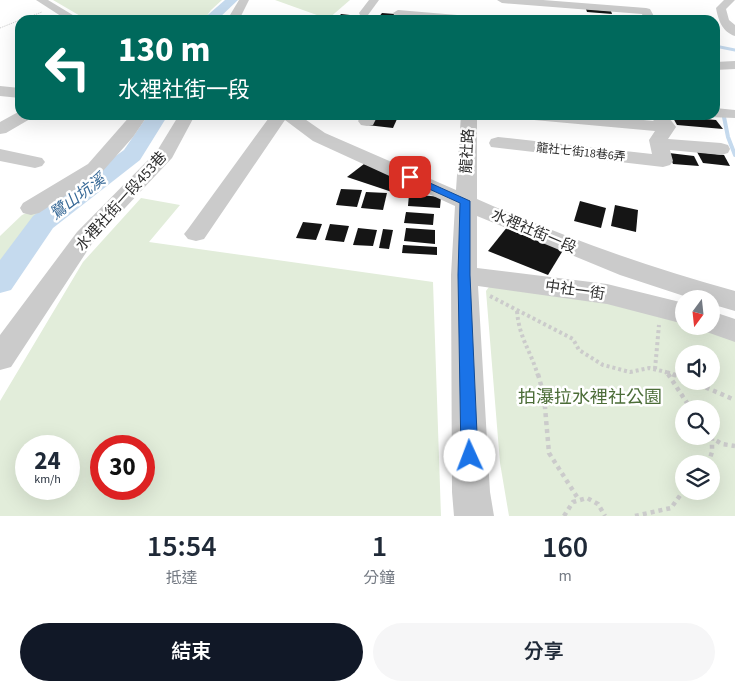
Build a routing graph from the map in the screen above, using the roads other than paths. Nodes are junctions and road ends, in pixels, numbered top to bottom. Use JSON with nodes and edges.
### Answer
{"nodes":[{"id":1,"x":41,"y":0,"type":"edge"},
{"id":2,"x":244,"y":0,"type":"edge"},
{"id":3,"x":374,"y":0,"type":"edge"},
{"id":4,"x":409,"y":0,"type":"edge"},
{"id":5,"x":586,"y":0,"type":"edge"},
{"id":6,"x":644,"y":0,"type":"edge"},
{"id":7,"x":730,"y":0,"type":"edge"},
{"id":8,"x":610,"y":5,"type":"dead end"},
{"id":9,"x":447,"y":6,"type":"dead end"},
{"id":10,"x":491,"y":10,"type":"edge"},
{"id":11,"x":66,"y":15,"type":"edge"},
{"id":12,"x":236,"y":15,"type":"edge"},
{"id":13,"x":364,"y":15,"type":"edge"},
{"id":14,"x":398,"y":15,"type":"edge"},
{"id":15,"x":441,"y":15,"type":"edge"},
{"id":16,"x":458,"y":15,"type":"edge"},
{"id":17,"x":556,"y":15,"type":"edge"},
{"id":18,"x":622,"y":15,"type":"edge"},
{"id":19,"x":648,"y":15,"type":"edge"},
{"id":20,"x":735,"y":32,"type":"edge"},
{"id":21,"x":735,"y":65,"type":"edge"},
{"id":22,"x":720,"y":66,"type":"edge"},
{"id":23,"x":0,"y":90,"type":"edge"},
{"id":24,"x":15,"y":98,"type":"edge"},
{"id":25,"x":15,"y":107,"type":"edge"},
{"id":26,"x":137,"y":120,"type":"edge"},
{"id":27,"x":184,"y":120,"type":"edge"},
{"id":28,"x":276,"y":120,"type":"edge"},
{"id":29,"x":295,"y":120,"type":"edge"},
{"id":30,"x":468,"y":120,"type":"edge"},
{"id":31,"x":564,"y":120,"type":"edge"},
{"id":32,"x":0,"y":132,"type":"edge"},
{"id":33,"x":664,"y":137,"type":"edge"},
{"id":34,"x":498,"y":143,"type":"dead end"},
{"id":35,"x":721,"y":149,"type":"dead end"},
{"id":36,"x":0,"y":155,"type":"edge"},
{"id":37,"x":35,"y":162,"type":"dead end"},
{"id":38,"x":465,"y":201,"type":"junction"},
{"id":39,"x":31,"y":208,"type":"dead end"},
{"id":40,"x":196,"y":234,"type":"dead end"},
{"id":41,"x":464,"y":275,"type":"junction"},
{"id":42,"x":735,"y":301,"type":"edge"},
{"id":43,"x":672,"y":316,"type":"edge"},
{"id":44,"x":720,"y":325,"type":"edge"},
{"id":45,"x":735,"y":331,"type":"edge"},
{"id":46,"x":0,"y":358,"type":"edge"},
{"id":47,"x":474,"y":516,"type":"edge"}],
"edges":[{"from":1,"to":11,"type":"street"},
{"from":2,"to":12,"type":"street"},
{"from":3,"to":13,"type":"street"},
{"from":4,"to":14,"type":"street"},
{"from":5,"to":8,"type":"street"},
{"from":6,"to":19,"type":"street"},
{"from":7,"to":20,"type":"street"},
{"from":9,"to":15,"type":"street"},
{"from":10,"to":16,"type":"street"},
{"from":10,"to":17,"type":"street"},
{"from":10,"to":18,"type":"street"},
{"from":21,"to":22,"type":"street"},
{"from":23,"to":24,"type":"street"},
{"from":25,"to":32,"type":"street"},
{"from":26,"to":39,"type":"street"},
{"from":27,"to":46,"type":"street","name":"水裡社街一段453巷"},
{"from":28,"to":40,"type":"street"},
{"from":29,"to":38,"type":"street","name":"水裡社街一段"},
{"from":30,"to":38,"type":"street","name":"龍社路"},
{"from":31,"to":33,"type":"street"},
{"from":33,"to":34,"type":"street","name":"龍社七街18巷6弄"},
{"from":33,"to":35,"type":"street"},
{"from":36,"to":37,"type":"street"},
{"from":38,"to":41,"type":"street","name":"龍社路"},
{"from":38,"to":42,"type":"street","name":"水裡社街一段"},
{"from":41,"to":43,"type":"street","name":"中社一街"},
{"from":41,"to":47,"type":"street","name":"龍社路"},
{"from":44,"to":45,"type":"street"}]}
